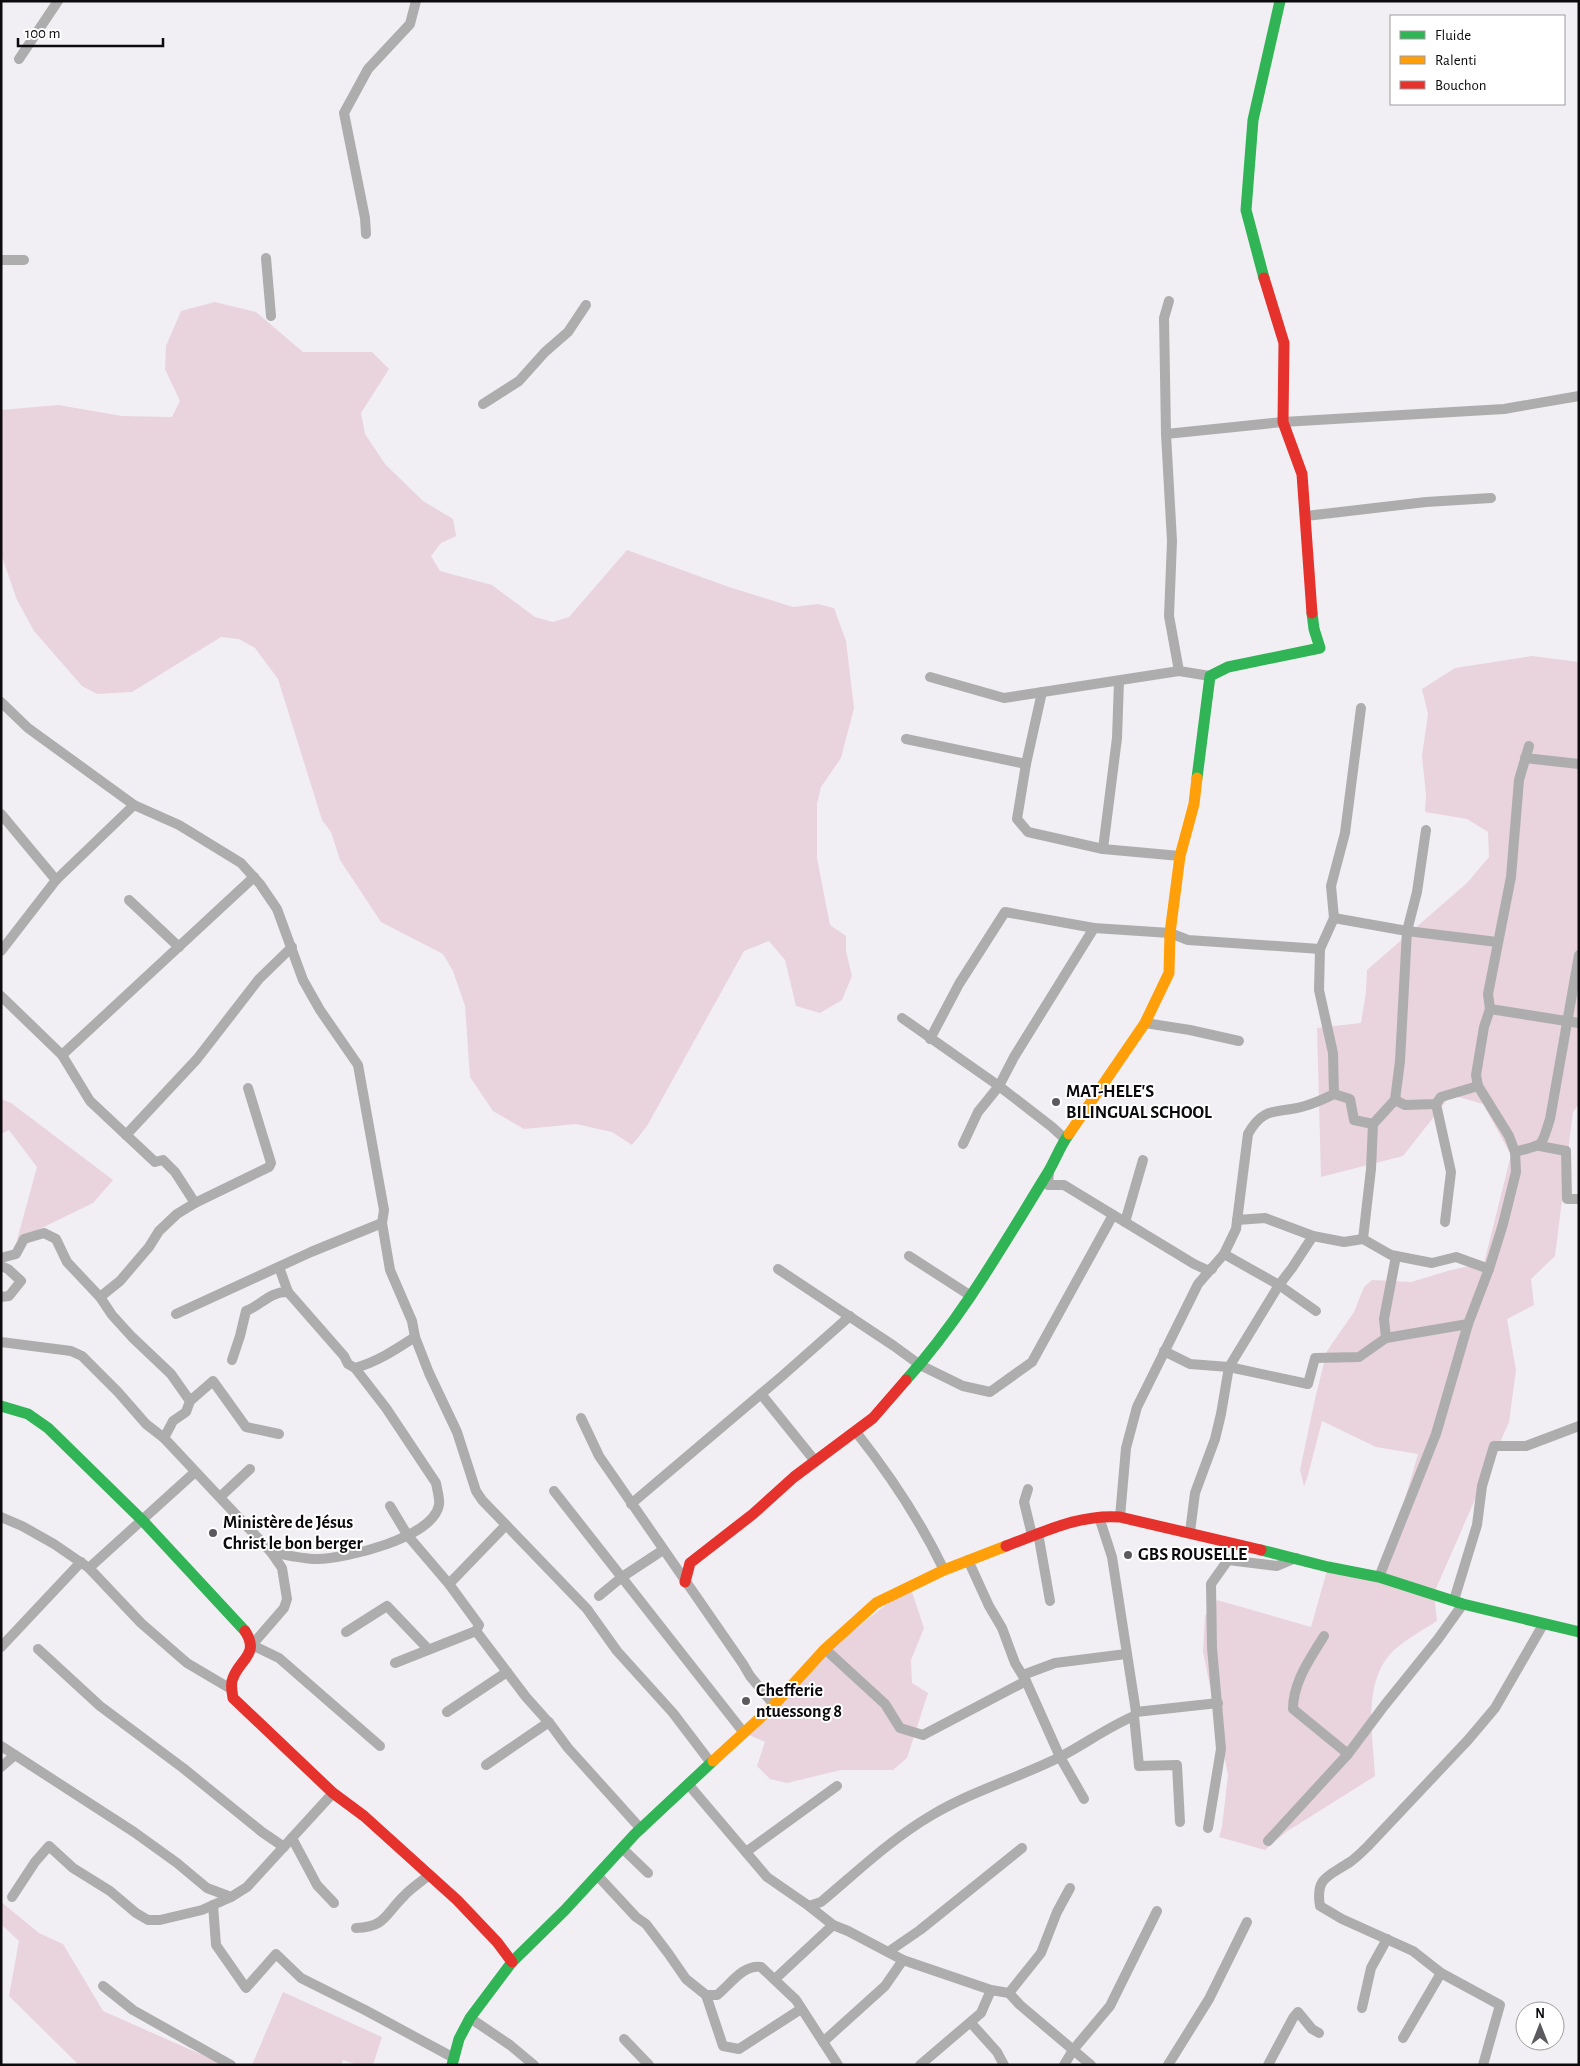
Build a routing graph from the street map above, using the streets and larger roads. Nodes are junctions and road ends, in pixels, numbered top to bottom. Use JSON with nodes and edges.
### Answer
{"nodes":[{"id":1,"x":58,"y":1,"type":"edge"},
{"id":2,"x":416,"y":1,"type":"edge"},
{"id":3,"x":1280,"y":1,"type":"edge"},
{"id":4,"x":19,"y":59,"type":"dead end"},
{"id":5,"x":366,"y":234,"type":"dead end"},
{"id":6,"x":266,"y":258,"type":"dead end"},
{"id":7,"x":1,"y":260,"type":"edge"},
{"id":8,"x":24,"y":260,"type":"dead end"},
{"id":9,"x":1169,"y":302,"type":"dead end"},
{"id":10,"x":586,"y":305,"type":"dead end"},
{"id":11,"x":270,"y":316,"type":"dead end"},
{"id":12,"x":1579,"y":396,"type":"edge"},
{"id":13,"x":483,"y":404,"type":"dead end"},
{"id":14,"x":1283,"y":422,"type":"junction"},
{"id":15,"x":1166,"y":434,"type":"junction"},
{"id":16,"x":1491,"y":498,"type":"dead end"},
{"id":17,"x":1306,"y":516,"type":"junction"},
{"id":18,"x":1179,"y":671,"type":"junction"},
{"id":19,"x":1210,"y":676,"type":"junction"},
{"id":20,"x":930,"y":677,"type":"dead end"},
{"id":21,"x":1119,"y":681,"type":"junction"},
{"id":22,"x":1042,"y":692,"type":"junction"},
{"id":23,"x":1,"y":702,"type":"edge"},
{"id":24,"x":1361,"y":708,"type":"dead end"},
{"id":25,"x":906,"y":739,"type":"dead end"},
{"id":26,"x":1529,"y":746,"type":"dead end"},
{"id":27,"x":1525,"y":758,"type":"junction"},
{"id":28,"x":1026,"y":764,"type":"junction"},
{"id":29,"x":1579,"y":764,"type":"edge"},
{"id":30,"x":134,"y":805,"type":"junction"},
{"id":31,"x":1,"y":814,"type":"edge"},
{"id":32,"x":1426,"y":830,"type":"dead end"},
{"id":33,"x":1103,"y":849,"type":"junction"},
{"id":34,"x":1180,"y":856,"type":"junction"},
{"id":35,"x":254,"y":877,"type":"junction"},
{"id":36,"x":56,"y":880,"type":"junction"},
{"id":37,"x":129,"y":900,"type":"dead end"},
{"id":38,"x":1334,"y":918,"type":"junction"},
{"id":39,"x":1094,"y":928,"type":"junction"},
{"id":40,"x":1407,"y":932,"type":"junction"},
{"id":41,"x":1170,"y":933,"type":"junction"},
{"id":42,"x":1497,"y":942,"type":"junction"},
{"id":43,"x":179,"y":947,"type":"junction"},
{"id":44,"x":292,"y":947,"type":"junction"},
{"id":45,"x":1320,"y":949,"type":"junction"},
{"id":46,"x":1,"y":951,"type":"edge"},
{"id":47,"x":1579,"y":955,"type":"edge"},
{"id":48,"x":1,"y":996,"type":"edge"},
{"id":49,"x":1490,"y":1009,"type":"junction"},
{"id":50,"x":902,"y":1018,"type":"dead end"},
{"id":51,"x":1574,"y":1022,"type":"edge"},
{"id":52,"x":1144,"y":1023,"type":"junction"},
{"id":53,"x":930,"y":1039,"type":"junction"},
{"id":54,"x":1239,"y":1040,"type":"dead end"},
{"id":55,"x":62,"y":1055,"type":"junction"},
{"id":56,"x":999,"y":1086,"type":"junction"},
{"id":57,"x":1478,"y":1086,"type":"junction"},
{"id":58,"x":248,"y":1088,"type":"dead end"},
{"id":59,"x":1334,"y":1094,"type":"junction"},
{"id":60,"x":1395,"y":1100,"type":"junction"},
{"id":61,"x":1436,"y":1104,"type":"junction"},
{"id":62,"x":1373,"y":1124,"type":"junction"},
{"id":63,"x":126,"y":1135,"type":"junction"},
{"id":64,"x":1065,"y":1139,"type":"junction"},
{"id":65,"x":962,"y":1144,"type":"dead end"},
{"id":66,"x":1540,"y":1146,"type":"junction"},
{"id":67,"x":1515,"y":1152,"type":"junction"},
{"id":68,"x":1143,"y":1160,"type":"dead end"},
{"id":69,"x":1049,"y":1171,"type":"junction"},
{"id":70,"x":1579,"y":1199,"type":"edge"},
{"id":71,"x":195,"y":1203,"type":"junction"},
{"id":72,"x":1113,"y":1215,"type":"junction"},
{"id":73,"x":1237,"y":1220,"type":"junction"},
{"id":74,"x":1125,"y":1222,"type":"junction"},
{"id":75,"x":1445,"y":1222,"type":"dead end"},
{"id":76,"x":382,"y":1223,"type":"junction"},
{"id":77,"x":1313,"y":1236,"type":"junction"},
{"id":78,"x":1363,"y":1239,"type":"junction"},
{"id":79,"x":1224,"y":1254,"type":"junction"},
{"id":80,"x":909,"y":1256,"type":"dead end"},
{"id":81,"x":1396,"y":1256,"type":"junction"},
{"id":82,"x":1,"y":1258,"type":"edge"},
{"id":83,"x":1194,"y":1264,"type":"junction"},
{"id":84,"x":1,"y":1266,"type":"edge"},
{"id":85,"x":278,"y":1267,"type":"junction"},
{"id":86,"x":778,"y":1269,"type":"dead end"},
{"id":87,"x":1212,"y":1270,"type":"junction"},
{"id":88,"x":1489,"y":1270,"type":"junction"},
{"id":89,"x":1198,"y":1284,"type":"junction"},
{"id":90,"x":1279,"y":1285,"type":"junction"},
{"id":91,"x":288,"y":1292,"type":"junction"},
{"id":92,"x":971,"y":1296,"type":"junction"},
{"id":93,"x":1,"y":1297,"type":"edge"},
{"id":94,"x":100,"y":1297,"type":"junction"},
{"id":95,"x":1316,"y":1311,"type":"dead end"},
{"id":96,"x":176,"y":1314,"type":"dead end"},
{"id":97,"x":850,"y":1316,"type":"junction"},
{"id":98,"x":1468,"y":1324,"type":"junction"},
{"id":99,"x":415,"y":1338,"type":"junction"},
{"id":100,"x":1386,"y":1338,"type":"junction"},
{"id":101,"x":1,"y":1342,"type":"edge"},
{"id":102,"x":1164,"y":1351,"type":"junction"},
{"id":103,"x":232,"y":1360,"type":"dead end"},
{"id":104,"x":920,"y":1365,"type":"junction"},
{"id":105,"x":1229,"y":1366,"type":"junction"},
{"id":106,"x":354,"y":1368,"type":"junction"},
{"id":107,"x":761,"y":1394,"type":"junction"},
{"id":108,"x":190,"y":1401,"type":"junction"},
{"id":109,"x":1,"y":1406,"type":"edge"},
{"id":110,"x":581,"y":1418,"type":"dead end"},
{"id":111,"x":1579,"y":1426,"type":"edge"},
{"id":112,"x":856,"y":1432,"type":"junction"},
{"id":113,"x":279,"y":1434,"type":"dead end"},
{"id":114,"x":164,"y":1438,"type":"junction"},
{"id":115,"x":816,"y":1461,"type":"junction"},
{"id":116,"x":250,"y":1469,"type":"dead end"},
{"id":117,"x":195,"y":1472,"type":"junction"},
{"id":118,"x":1028,"y":1489,"type":"dead end"},
{"id":119,"x":554,"y":1491,"type":"dead end"},
{"id":120,"x":220,"y":1497,"type":"junction"},
{"id":121,"x":631,"y":1504,"type":"junction"},
{"id":122,"x":390,"y":1506,"type":"dead end"},
{"id":123,"x":1099,"y":1516,"type":"junction"},
{"id":124,"x":1120,"y":1516,"type":"junction"},
{"id":125,"x":1,"y":1518,"type":"edge"},
{"id":126,"x":143,"y":1521,"type":"junction"},
{"id":127,"x":506,"y":1525,"type":"junction"},
{"id":128,"x":1190,"y":1532,"type":"junction"},
{"id":129,"x":1035,"y":1534,"type":"junction"},
{"id":130,"x":408,"y":1536,"type":"junction"},
{"id":131,"x":662,"y":1550,"type":"junction"},
{"id":132,"x":271,"y":1552,"type":"junction"},
{"id":133,"x":1297,"y":1558,"type":"junction"},
{"id":134,"x":968,"y":1560,"type":"junction"},
{"id":135,"x":85,"y":1565,"type":"junction"},
{"id":136,"x":944,"y":1570,"type":"junction"},
{"id":137,"x":622,"y":1577,"type":"junction"},
{"id":138,"x":1379,"y":1577,"type":"junction"},
{"id":139,"x":685,"y":1582,"type":"junction"},
{"id":140,"x":449,"y":1584,"type":"junction"},
{"id":141,"x":599,"y":1596,"type":"dead end"},
{"id":142,"x":1050,"y":1601,"type":"dead end"},
{"id":143,"x":1458,"y":1602,"type":"junction"},
{"id":144,"x":1544,"y":1623,"type":"junction"},
{"id":145,"x":476,"y":1631,"type":"junction"},
{"id":146,"x":346,"y":1632,"type":"dead end"},
{"id":147,"x":1579,"y":1632,"type":"edge"},
{"id":148,"x":1324,"y":1636,"type":"dead end"},
{"id":149,"x":252,"y":1645,"type":"junction"},
{"id":150,"x":1,"y":1647,"type":"edge"},
{"id":151,"x":38,"y":1649,"type":"dead end"},
{"id":152,"x":428,"y":1649,"type":"junction"},
{"id":153,"x":825,"y":1649,"type":"junction"},
{"id":154,"x":1126,"y":1654,"type":"junction"},
{"id":155,"x":395,"y":1663,"type":"dead end"},
{"id":156,"x":507,"y":1672,"type":"junction"},
{"id":157,"x":1024,"y":1678,"type":"junction"},
{"id":158,"x":231,"y":1689,"type":"junction"},
{"id":159,"x":1218,"y":1703,"type":"junction"},
{"id":160,"x":774,"y":1705,"type":"junction"},
{"id":161,"x":447,"y":1712,"type":"dead end"},
{"id":162,"x":1135,"y":1714,"type":"junction"},
{"id":163,"x":548,"y":1722,"type":"junction"},
{"id":164,"x":744,"y":1733,"type":"junction"},
{"id":165,"x":1,"y":1746,"type":"edge"},
{"id":166,"x":380,"y":1746,"type":"dead end"},
{"id":167,"x":1348,"y":1754,"type":"junction"},
{"id":168,"x":14,"y":1756,"type":"junction"},
{"id":169,"x":1060,"y":1757,"type":"junction"},
{"id":170,"x":711,"y":1763,"type":"junction"},
{"id":171,"x":486,"y":1764,"type":"dead end"},
{"id":172,"x":1,"y":1767,"type":"edge"},
{"id":173,"x":688,"y":1784,"type":"junction"},
{"id":174,"x":837,"y":1786,"type":"dead end"},
{"id":175,"x":333,"y":1792,"type":"junction"},
{"id":176,"x":1084,"y":1799,"type":"dead end"},
{"id":177,"x":1180,"y":1822,"type":"dead end"},
{"id":178,"x":1208,"y":1828,"type":"dead end"},
{"id":179,"x":640,"y":1829,"type":"junction"},
{"id":180,"x":292,"y":1838,"type":"junction"},
{"id":181,"x":1268,"y":1840,"type":"dead end"},
{"id":182,"x":284,"y":1847,"type":"junction"},
{"id":183,"x":622,"y":1848,"type":"junction"},
{"id":184,"x":1022,"y":1848,"type":"dead end"},
{"id":185,"x":746,"y":1852,"type":"junction"},
{"id":186,"x":648,"y":1873,"type":"dead end"},
{"id":187,"x":429,"y":1875,"type":"junction"},
{"id":188,"x":596,"y":1875,"type":"junction"},
{"id":189,"x":1070,"y":1888,"type":"dead end"},
{"id":190,"x":12,"y":1897,"type":"dead end"},
{"id":191,"x":232,"y":1897,"type":"junction"},
{"id":192,"x":334,"y":1903,"type":"dead end"},
{"id":193,"x":213,"y":1905,"type":"junction"},
{"id":194,"x":809,"y":1906,"type":"junction"},
{"id":195,"x":1157,"y":1911,"type":"dead end"},
{"id":196,"x":1248,"y":1922,"type":"dead end"},
{"id":197,"x":833,"y":1925,"type":"junction"},
{"id":198,"x":356,"y":1928,"type":"dead end"},
{"id":199,"x":1386,"y":1939,"type":"junction"},
{"id":200,"x":888,"y":1952,"type":"junction"},
{"id":201,"x":904,"y":1960,"type":"junction"},
{"id":202,"x":512,"y":1962,"type":"junction"},
{"id":203,"x":1441,"y":1973,"type":"junction"},
{"id":204,"x":776,"y":1979,"type":"junction"},
{"id":205,"x":103,"y":1986,"type":"dead end"},
{"id":206,"x":991,"y":1990,"type":"junction"},
{"id":207,"x":1009,"y":1993,"type":"junction"},
{"id":208,"x":706,"y":1995,"type":"junction"},
{"id":209,"x":1362,"y":2008,"type":"dead end"},
{"id":210,"x":801,"y":2009,"type":"junction"},
{"id":211,"x":470,"y":2018,"type":"junction"},
{"id":212,"x":971,"y":2023,"type":"junction"},
{"id":213,"x":1319,"y":2033,"type":"dead end"},
{"id":214,"x":1403,"y":2038,"type":"dead end"},
{"id":215,"x":624,"y":2039,"type":"dead end"},
{"id":216,"x":824,"y":2042,"type":"junction"},
{"id":217,"x":1073,"y":2050,"type":"junction"},
{"id":218,"x":453,"y":2061,"type":"edge"},
{"id":219,"x":637,"y":2061,"type":"edge"},
{"id":220,"x":231,"y":2065,"type":"edge"},
{"id":221,"x":534,"y":2065,"type":"edge"},
{"id":222,"x":649,"y":2065,"type":"edge"},
{"id":223,"x":838,"y":2065,"type":"edge"},
{"id":224,"x":920,"y":2065,"type":"edge"},
{"id":225,"x":1004,"y":2065,"type":"edge"},
{"id":226,"x":1064,"y":2065,"type":"edge"},
{"id":227,"x":1091,"y":2065,"type":"edge"},
{"id":228,"x":1168,"y":2065,"type":"edge"},
{"id":229,"x":1268,"y":2065,"type":"edge"},
{"id":230,"x":1483,"y":2065,"type":"edge"}],
"edges":[{"from":1,"to":4,"type":"street"},
{"from":2,"to":5,"type":"street"},
{"from":3,"to":14,"type":"street"},
{"from":6,"to":11,"type":"street"},
{"from":7,"to":8,"type":"street"},
{"from":9,"to":15,"type":"street"},
{"from":10,"to":13,"type":"street"},
{"from":12,"to":14,"type":"street"},
{"from":14,"to":15,"type":"street"},
{"from":14,"to":17,"type":"street"},
{"from":15,"to":18,"type":"street"},
{"from":16,"to":17,"type":"street"},
{"from":17,"to":19,"type":"street"},
{"from":18,"to":19,"type":"street"},
{"from":18,"to":21,"type":"street"},
{"from":19,"to":34,"type":"street"},
{"from":20,"to":22,"type":"street"},
{"from":21,"to":22,"type":"street"},
{"from":21,"to":33,"type":"street"},
{"from":22,"to":28,"type":"street"},
{"from":23,"to":30,"type":"street"},
{"from":24,"to":38,"type":"street"},
{"from":25,"to":28,"type":"street"},
{"from":26,"to":27,"type":"street"},
{"from":27,"to":29,"type":"street"},
{"from":27,"to":42,"type":"street"},
{"from":28,"to":33,"type":"street"},
{"from":30,"to":35,"type":"street"},
{"from":30,"to":36,"type":"street"},
{"from":31,"to":36,"type":"street"},
{"from":32,"to":40,"type":"street"},
{"from":33,"to":34,"type":"street"},
{"from":34,"to":41,"type":"street"},
{"from":35,"to":43,"type":"street"},
{"from":35,"to":44,"type":"street"},
{"from":36,"to":46,"type":"street"},
{"from":37,"to":43,"type":"street"},
{"from":38,"to":40,"type":"street"},
{"from":38,"to":45,"type":"street"},
{"from":39,"to":41,"type":"street"},
{"from":39,"to":53,"type":"street"},
{"from":39,"to":56,"type":"street"},
{"from":40,"to":42,"type":"street"},
{"from":40,"to":60,"type":"street"},
{"from":41,"to":45,"type":"street"},
{"from":41,"to":52,"type":"street"},
{"from":42,"to":49,"type":"street"},
{"from":43,"to":55,"type":"street"},
{"from":44,"to":63,"type":"street"},
{"from":44,"to":76,"type":"street"},
{"from":45,"to":59,"type":"street"},
{"from":47,"to":51,"type":"street"},
{"from":48,"to":55,"type":"street"},
{"from":49,"to":51,"type":"street"},
{"from":49,"to":57,"type":"street"},
{"from":50,"to":53,"type":"street"},
{"from":51,"to":66,"type":"street"},
{"from":52,"to":54,"type":"street"},
{"from":52,"to":64,"type":"street"},
{"from":53,"to":56,"type":"street"},
{"from":55,"to":63,"type":"street"},
{"from":56,"to":64,"type":"street"},
{"from":56,"to":65,"type":"street"},
{"from":57,"to":61,"type":"street"},
{"from":57,"to":67,"type":"street"},
{"from":58,"to":71,"type":"street"},
{"from":59,"to":62,"type":"street"},
{"from":59,"to":73,"type":"street"},
{"from":60,"to":61,"type":"street"},
{"from":60,"to":62,"type":"street"},
{"from":61,"to":75,"type":"street"},
{"from":62,"to":78,"type":"street"},
{"from":63,"to":71,"type":"street"},
{"from":64,"to":69,"type":"street"},
{"from":66,"to":67,"type":"street"},
{"from":66,"to":70,"type":"street"},
{"from":67,"to":88,"type":"street"},
{"from":68,"to":74,"type":"street"},
{"from":69,"to":72,"type":"street"},
{"from":69,"to":92,"type":"street"},
{"from":71,"to":94,"type":"street"},
{"from":72,"to":74,"type":"street"},
{"from":72,"to":104,"type":"street"},
{"from":73,"to":77,"type":"street"},
{"from":73,"to":79,"type":"street"},
{"from":74,"to":83,"type":"street"},
{"from":76,"to":85,"type":"street"},
{"from":76,"to":99,"type":"street"},
{"from":77,"to":78,"type":"street"},
{"from":77,"to":90,"type":"street"},
{"from":78,"to":81,"type":"street"},
{"from":79,"to":87,"type":"street"},
{"from":79,"to":90,"type":"street"},
{"from":80,"to":92,"type":"street"},
{"from":81,"to":88,"type":"street"},
{"from":81,"to":100,"type":"street"},
{"from":82,"to":94,"type":"street"},
{"from":83,"to":87,"type":"street"},
{"from":83,"to":89,"type":"street"},
{"from":84,"to":93,"type":"street"},
{"from":85,"to":91,"type":"street"},
{"from":85,"to":96,"type":"street"},
{"from":86,"to":97,"type":"street"},
{"from":87,"to":89,"type":"street"},
{"from":88,"to":98,"type":"street"},
{"from":89,"to":102,"type":"street"},
{"from":90,"to":95,"type":"street"},
{"from":90,"to":105,"type":"street"},
{"from":91,"to":103,"type":"street"},
{"from":91,"to":106,"type":"street"},
{"from":92,"to":104,"type":"street"},
{"from":94,"to":108,"type":"street"},
{"from":97,"to":104,"type":"street"},
{"from":97,"to":107,"type":"street"},
{"from":98,"to":100,"type":"street"},
{"from":98,"to":138,"type":"street"},
{"from":99,"to":106,"type":"street"},
{"from":99,"to":127,"type":"street"},
{"from":100,"to":105,"type":"street"},
{"from":101,"to":114,"type":"street"},
{"from":102,"to":105,"type":"street"},
{"from":102,"to":124,"type":"street"},
{"from":104,"to":112,"type":"street"},
{"from":105,"to":128,"type":"street"},
{"from":106,"to":130,"type":"street"},
{"from":107,"to":115,"type":"street"},
{"from":107,"to":121,"type":"street"},
{"from":108,"to":113,"type":"street"},
{"from":108,"to":114,"type":"street"},
{"from":109,"to":126,"type":"street"},
{"from":110,"to":121,"type":"street"},
{"from":111,"to":143,"type":"street"},
{"from":112,"to":115,"type":"street"},
{"from":112,"to":136,"type":"street"},
{"from":114,"to":117,"type":"street"},
{"from":115,"to":139,"type":"street"},
{"from":116,"to":120,"type":"street"},
{"from":117,"to":120,"type":"street"},
{"from":117,"to":126,"type":"street"},
{"from":118,"to":129,"type":"street"},
{"from":119,"to":137,"type":"street"},
{"from":120,"to":132,"type":"street"},
{"from":121,"to":131,"type":"street"},
{"from":122,"to":130,"type":"street"},
{"from":123,"to":124,"type":"street"},
{"from":123,"to":129,"type":"street"},
{"from":123,"to":154,"type":"street"},
{"from":124,"to":128,"type":"street"},
{"from":125,"to":135,"type":"street"},
{"from":126,"to":135,"type":"street"},
{"from":126,"to":149,"type":"street"},
{"from":127,"to":140,"type":"street"},
{"from":127,"to":170,"type":"street"},
{"from":128,"to":133,"type":"street"},
{"from":129,"to":134,"type":"street"},
{"from":129,"to":142,"type":"street"},
{"from":130,"to":132,"type":"street"},
{"from":130,"to":140,"type":"street"},
{"from":131,"to":137,"type":"street"},
{"from":131,"to":139,"type":"street"},
{"from":132,"to":149,"type":"street"},
{"from":133,"to":138,"type":"street"},
{"from":133,"to":159,"type":"street"},
{"from":134,"to":136,"type":"street"},
{"from":134,"to":157,"type":"street"},
{"from":135,"to":150,"type":"street"},
{"from":135,"to":158,"type":"street"},
{"from":136,"to":153,"type":"street"},
{"from":137,"to":141,"type":"street"},
{"from":137,"to":164,"type":"street"},
{"from":138,"to":143,"type":"street"},
{"from":139,"to":160,"type":"street"},
{"from":140,"to":145,"type":"street"},
{"from":143,"to":144,"type":"street"},
{"from":143,"to":167,"type":"street"},
{"from":144,"to":147,"type":"street"},
{"from":144,"to":199,"type":"street"},
{"from":145,"to":152,"type":"street"},
{"from":145,"to":156,"type":"street"},
{"from":146,"to":152,"type":"street"},
{"from":148,"to":167,"type":"street"},
{"from":149,"to":158,"type":"street"},
{"from":149,"to":166,"type":"street"},
{"from":151,"to":182,"type":"street"},
{"from":152,"to":155,"type":"street"},
{"from":153,"to":157,"type":"street"},
{"from":153,"to":160,"type":"street"},
{"from":154,"to":157,"type":"street"},
{"from":154,"to":162,"type":"street"},
{"from":156,"to":161,"type":"street"},
{"from":156,"to":163,"type":"street"},
{"from":157,"to":169,"type":"street"},
{"from":158,"to":175,"type":"street"},
{"from":159,"to":162,"type":"street"},
{"from":159,"to":178,"type":"street"},
{"from":160,"to":164,"type":"street"},
{"from":162,"to":169,"type":"street"},
{"from":162,"to":177,"type":"street"},
{"from":163,"to":171,"type":"street"},
{"from":163,"to":179,"type":"street"},
{"from":164,"to":170,"type":"street"},
{"from":165,"to":168,"type":"street"},
{"from":167,"to":181,"type":"street"},
{"from":168,"to":172,"type":"street"},
{"from":168,"to":191,"type":"street"},
{"from":169,"to":176,"type":"street"},
{"from":169,"to":194,"type":"street"},
{"from":170,"to":173,"type":"street"},
{"from":173,"to":179,"type":"street"},
{"from":173,"to":185,"type":"street"},
{"from":174,"to":185,"type":"street"},
{"from":175,"to":180,"type":"street"},
{"from":175,"to":187,"type":"street"},
{"from":179,"to":183,"type":"street"},
{"from":180,"to":182,"type":"street"},
{"from":180,"to":192,"type":"street"},
{"from":182,"to":191,"type":"street"},
{"from":183,"to":186,"type":"street"},
{"from":183,"to":188,"type":"street"},
{"from":184,"to":200,"type":"street"},
{"from":185,"to":194,"type":"street"},
{"from":187,"to":198,"type":"street"},
{"from":187,"to":202,"type":"street"},
{"from":188,"to":202,"type":"street"},
{"from":188,"to":208,"type":"street"},
{"from":189,"to":207,"type":"street"},
{"from":190,"to":193,"type":"street"},
{"from":191,"to":193,"type":"street"},
{"from":193,"to":218,"type":"street"},
{"from":194,"to":197,"type":"street"},
{"from":195,"to":217,"type":"street"},
{"from":196,"to":228,"type":"street"},
{"from":197,"to":200,"type":"street"},
{"from":197,"to":204,"type":"street"},
{"from":199,"to":203,"type":"street"},
{"from":199,"to":209,"type":"street"},
{"from":200,"to":201,"type":"street"},
{"from":201,"to":206,"type":"street"},
{"from":201,"to":216,"type":"street"},
{"from":202,"to":211,"type":"street"},
{"from":203,"to":214,"type":"street"},
{"from":203,"to":230,"type":"street"},
{"from":204,"to":208,"type":"street"},
{"from":204,"to":210,"type":"street"},
{"from":205,"to":220,"type":"street"},
{"from":206,"to":207,"type":"street"},
{"from":206,"to":212,"type":"street"},
{"from":207,"to":217,"type":"street"},
{"from":208,"to":210,"type":"street"},
{"from":210,"to":216,"type":"street"},
{"from":211,"to":218,"type":"street"},
{"from":211,"to":221,"type":"street"},
{"from":212,"to":224,"type":"street"},
{"from":212,"to":225,"type":"street"},
{"from":213,"to":229,"type":"street"},
{"from":215,"to":219,"type":"street"},
{"from":216,"to":223,"type":"street"},
{"from":217,"to":226,"type":"street"},
{"from":217,"to":227,"type":"street"},
{"from":219,"to":222,"type":"street"}]}
